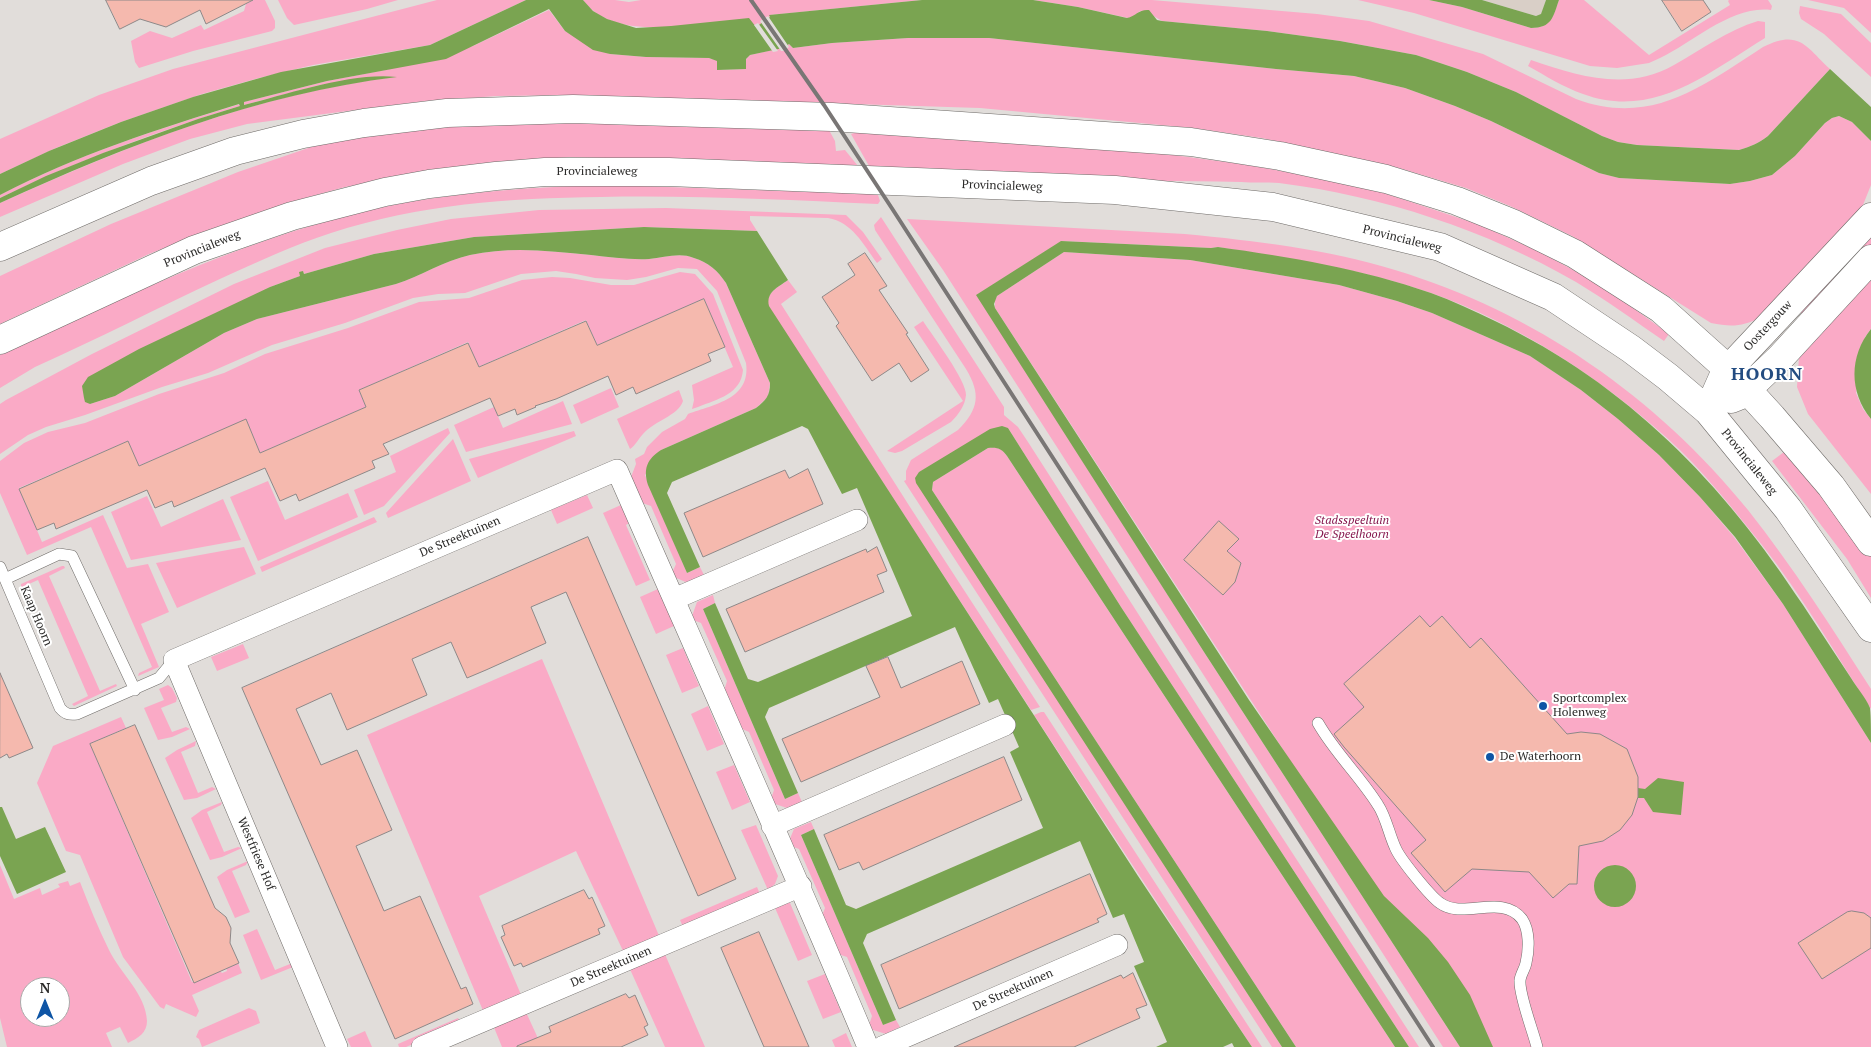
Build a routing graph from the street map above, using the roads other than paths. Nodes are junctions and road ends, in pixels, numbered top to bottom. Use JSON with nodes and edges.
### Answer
{"nodes":[{"id":1,"x":1871,"y":217,"type":"edge"},
{"id":2,"x":0,"y":247,"type":"edge"},
{"id":3,"x":1871,"y":260,"type":"edge"},
{"id":4,"x":0,"y":340,"type":"edge"},
{"id":5,"x":1738,"y":380,"type":"junction"},
{"id":6,"x":1708,"y":411,"type":"junction"},
{"id":7,"x":858,"y":520,"type":"dead end"},
{"id":8,"x":1871,"y":542,"type":"edge"},
{"id":9,"x":0,"y":567,"type":"edge"},
{"id":10,"x":5,"y":579,"type":"junction"},
{"id":11,"x":674,"y":599,"type":"junction"},
{"id":12,"x":1871,"y":628,"type":"edge"},
{"id":13,"x":174,"y":660,"type":"junction"},
{"id":14,"x":134,"y":690,"type":"junction"},
{"id":15,"x":1318,"y":723,"type":"dead end"},
{"id":16,"x":1006,"y":725,"type":"dead end"},
{"id":17,"x":772,"y":826,"type":"junction"},
{"id":18,"x":800,"y":886,"type":"junction"},
{"id":19,"x":1117,"y":945,"type":"dead end"},
{"id":20,"x":338,"y":1047,"type":"edge"},
{"id":21,"x":422,"y":1047,"type":"edge"},
{"id":22,"x":868,"y":1047,"type":"edge"},
{"id":23,"x":882,"y":1047,"type":"edge"},
{"id":24,"x":1537,"y":1047,"type":"edge"}],
"edges":[{"from":1,"to":5,"type":"main road","name":"Oostergouw"},
{"from":2,"to":5,"type":"main road"},
{"from":3,"to":5,"type":"main road","name":"Oostergouw"},
{"from":4,"to":6,"type":"main road","name":"Provincialeweg"},
{"from":5,"to":6,"type":"main road","name":"Oostergouw"},
{"from":5,"to":8,"type":"main road"},
{"from":6,"to":12,"type":"main road","name":"Provincialeweg"},
{"from":7,"to":11,"type":"street"},
{"from":9,"to":10,"type":"lane"},
{"from":10,"to":14,"type":"lane","name":"Kaap Hoorn"},
{"from":10,"to":14,"type":"lane","name":"Kaap Hoorn"},
{"from":11,"to":13,"type":"street","name":"De Streektuinen"},
{"from":11,"to":17,"type":"street","name":"De Streektuinen"},
{"from":13,"to":14,"type":"lane","name":"Kaap Hoorn"},
{"from":13,"to":20,"type":"street","name":"Westfriese Hof"},
{"from":15,"to":24,"type":"lane"},
{"from":16,"to":17,"type":"street"},
{"from":17,"to":18,"type":"street","name":"De Streektuinen"},
{"from":18,"to":21,"type":"street","name":"De Streektuinen"},
{"from":18,"to":22,"type":"street","name":"De Streektuinen"},
{"from":19,"to":23,"type":"street","name":"De Streektuinen"}]}
